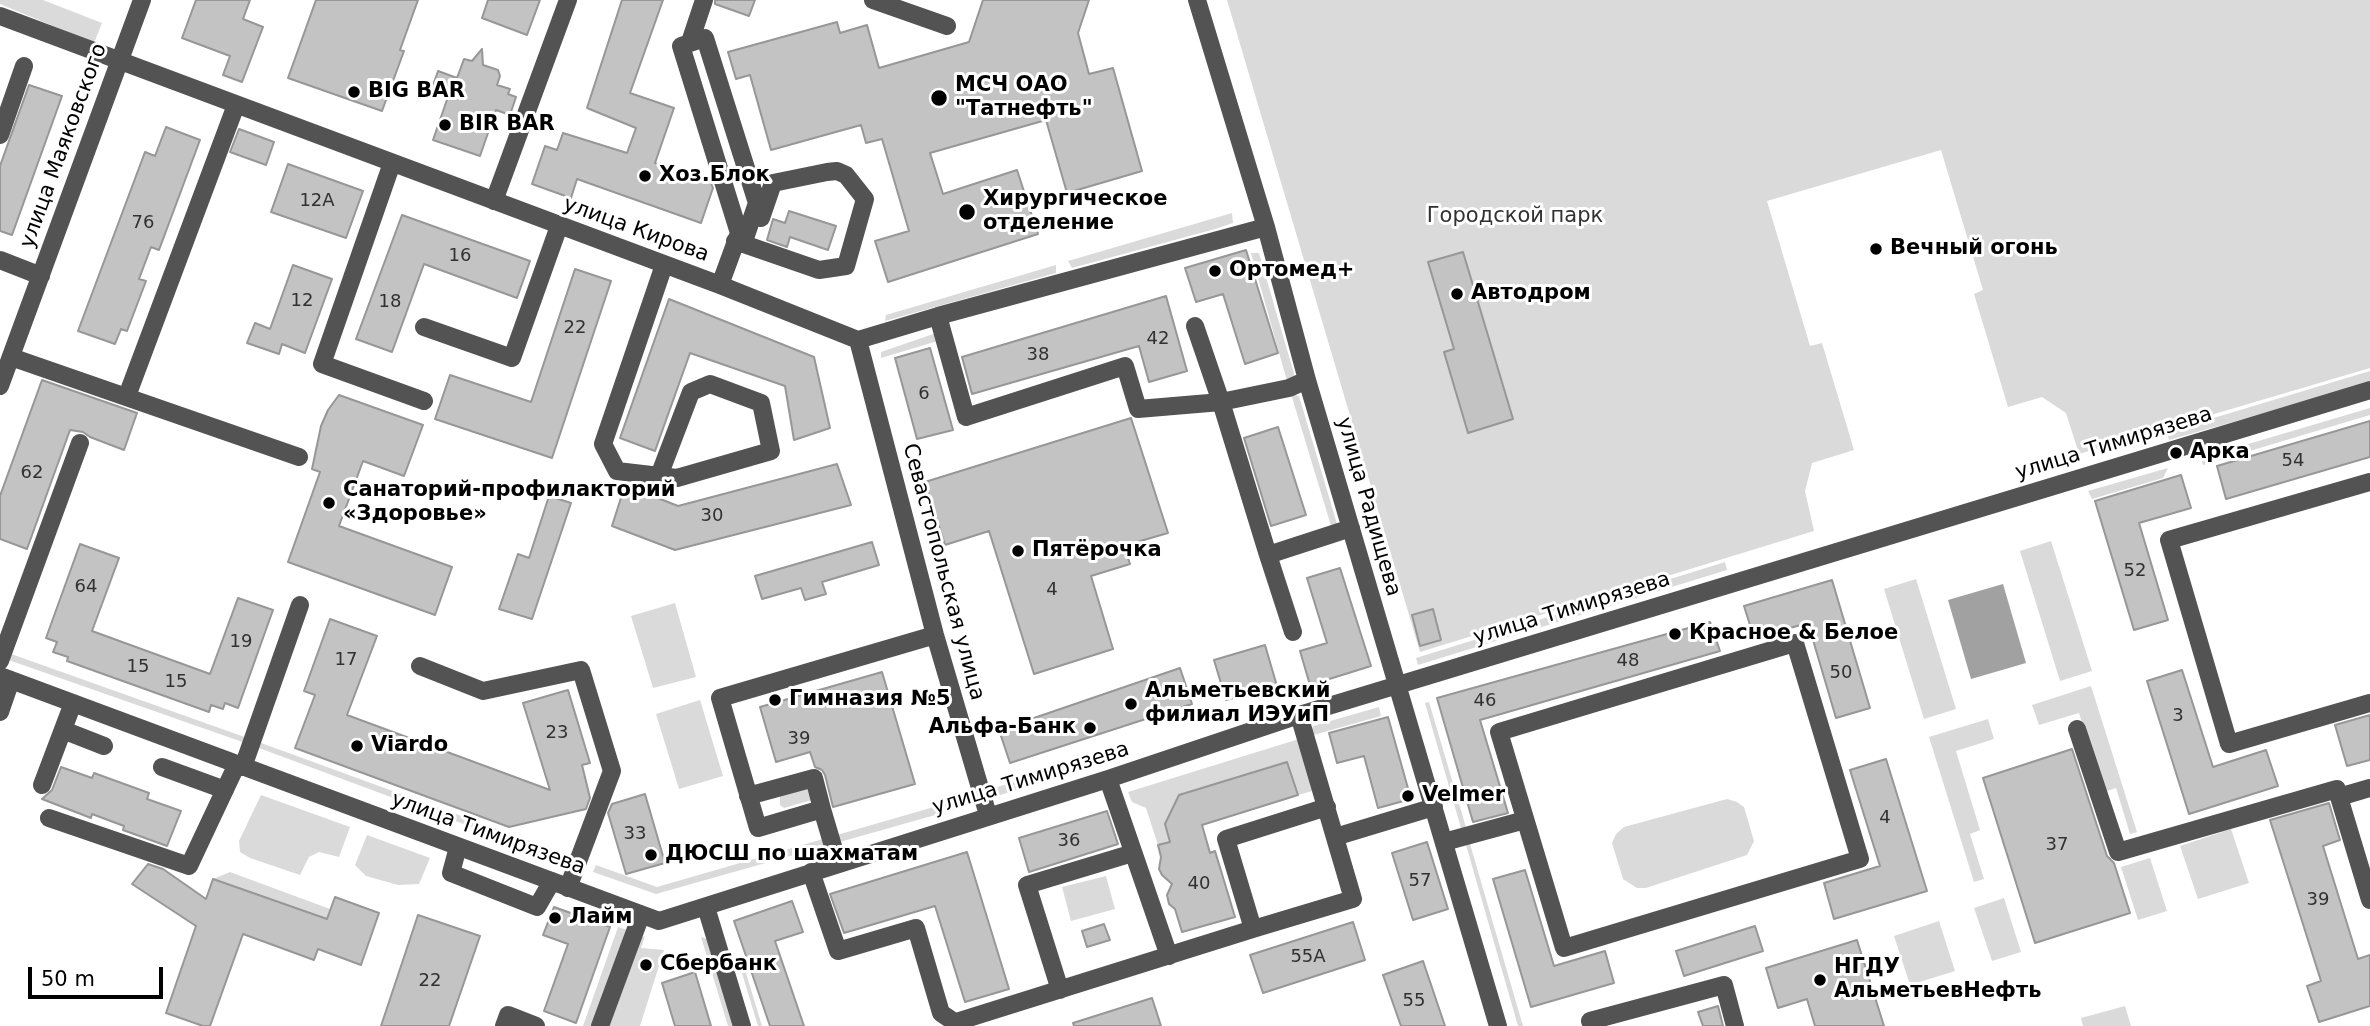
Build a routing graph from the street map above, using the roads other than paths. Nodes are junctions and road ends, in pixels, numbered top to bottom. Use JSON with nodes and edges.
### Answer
{"nodes":[{"id":1,"x":142,"y":0,"type":"edge"},
{"id":2,"x":568,"y":0,"type":"edge"},
{"id":3,"x":704,"y":0,"type":"edge"},
{"id":4,"x":873,"y":0,"type":"edge"},
{"id":5,"x":1197,"y":0,"type":"edge"},
{"id":6,"x":0,"y":16,"type":"edge"},
{"id":7,"x":947,"y":26,"type":"dead end"},
{"id":8,"x":690,"y":42,"type":"junction"},
{"id":9,"x":119,"y":61,"type":"junction"},
{"id":10,"x":24,"y":66,"type":"dead end"},
{"id":11,"x":236,"y":105,"type":"junction"},
{"id":12,"x":0,"y":135,"type":"edge"},
{"id":13,"x":392,"y":163,"type":"junction"},
{"id":14,"x":494,"y":201,"type":"junction"},
{"id":15,"x":559,"y":226,"type":"junction"},
{"id":16,"x":1266,"y":227,"type":"junction"},
{"id":17,"x":743,"y":244,"type":"junction"},
{"id":18,"x":0,"y":260,"type":"edge"},
{"id":19,"x":664,"y":265,"type":"junction"},
{"id":20,"x":41,"y":276,"type":"junction"},
{"id":21,"x":720,"y":285,"type":"junction"},
{"id":22,"x":938,"y":316,"type":"junction"},
{"id":23,"x":1195,"y":326,"type":"dead end"},
{"id":24,"x":424,"y":327,"type":"dead end"},
{"id":25,"x":858,"y":340,"type":"junction"},
{"id":26,"x":11,"y":357,"type":"junction"},
{"id":27,"x":1307,"y":380,"type":"junction"},
{"id":28,"x":0,"y":386,"type":"edge"},
{"id":29,"x":2370,"y":390,"type":"edge"},
{"id":30,"x":127,"y":396,"type":"junction"},
{"id":31,"x":424,"y":401,"type":"dead end"},
{"id":32,"x":1222,"y":402,"type":"junction"},
{"id":33,"x":80,"y":443,"type":"dead end"},
{"id":34,"x":299,"y":457,"type":"dead end"},
{"id":35,"x":659,"y":475,"type":"junction"},
{"id":36,"x":2370,"y":482,"type":"edge"},
{"id":37,"x":1351,"y":528,"type":"junction"},
{"id":38,"x":1268,"y":555,"type":"junction"},
{"id":39,"x":300,"y":605,"type":"dead end"},
{"id":40,"x":1293,"y":632,"type":"dead end"},
{"id":41,"x":935,"y":635,"type":"junction"},
{"id":42,"x":0,"y":661,"type":"edge"},
{"id":43,"x":420,"y":666,"type":"dead end"},
{"id":44,"x":6,"y":678,"type":"edge"},
{"id":45,"x":1398,"y":686,"type":"junction"},
{"id":46,"x":72,"y":704,"type":"junction"},
{"id":47,"x":2370,"y":704,"type":"edge"},
{"id":48,"x":0,"y":712,"type":"edge"},
{"id":49,"x":1299,"y":715,"type":"junction"},
{"id":50,"x":2077,"y":729,"type":"dead end"},
{"id":51,"x":62,"y":730,"type":"junction"},
{"id":52,"x":104,"y":746,"type":"dead end"},
{"id":53,"x":240,"y":766,"type":"junction"},
{"id":54,"x":162,"y":767,"type":"dead end"},
{"id":55,"x":1108,"y":779,"type":"junction"},
{"id":56,"x":42,"y":785,"type":"dead end"},
{"id":57,"x":2370,"y":788,"type":"edge"},
{"id":58,"x":225,"y":790,"type":"junction"},
{"id":59,"x":748,"y":796,"type":"junction"},
{"id":60,"x":2339,"y":797,"type":"junction"},
{"id":61,"x":1327,"y":807,"type":"junction"},
{"id":62,"x":1434,"y":807,"type":"junction"},
{"id":63,"x":822,"y":809,"type":"junction"},
{"id":64,"x":988,"y":815,"type":"junction"},
{"id":65,"x":48,"y":818,"type":"dead end"},
{"id":66,"x":1525,"y":820,"type":"junction"},
{"id":67,"x":1335,"y":837,"type":"junction"},
{"id":68,"x":1444,"y":842,"type":"junction"},
{"id":69,"x":458,"y":847,"type":"junction"},
{"id":70,"x":1133,"y":853,"type":"junction"},
{"id":71,"x":838,"y":863,"type":"junction"},
{"id":72,"x":811,"y":872,"type":"junction"},
{"id":73,"x":560,"y":885,"type":"junction"},
{"id":74,"x":2370,"y":900,"type":"edge"},
{"id":75,"x":706,"y":907,"type":"junction"},
{"id":76,"x":640,"y":915,"type":"junction"},
{"id":77,"x":1253,"y":929,"type":"junction"},
{"id":78,"x":1169,"y":956,"type":"junction"},
{"id":79,"x":1060,"y":990,"type":"junction"},
{"id":80,"x":958,"y":1024,"type":"edge"},
{"id":81,"x":1586,"y":1025,"type":"edge"},
{"id":82,"x":504,"y":1026,"type":"edge"},
{"id":83,"x":536,"y":1026,"type":"edge"},
{"id":84,"x":600,"y":1026,"type":"edge"},
{"id":85,"x":742,"y":1026,"type":"edge"},
{"id":86,"x":1498,"y":1026,"type":"edge"},
{"id":87,"x":1735,"y":1026,"type":"edge"}],
"edges":[{"from":1,"to":9,"type":"street","name":"улица Маяковского"},
{"from":2,"to":14,"type":"street"},
{"from":3,"to":8,"type":"street"},
{"from":4,"to":7,"type":"street"},
{"from":5,"to":16,"type":"street","name":"улица Радищева"},
{"from":6,"to":9,"type":"street","name":"улица Кирова"},
{"from":8,"to":17,"type":"street"},
{"from":8,"to":17,"type":"street"},
{"from":9,"to":11,"type":"street","name":"улица Кирова"},
{"from":9,"to":20,"type":"street","name":"улица Маяковского"},
{"from":10,"to":12,"type":"street"},
{"from":11,"to":13,"type":"street","name":"улица Кирова"},
{"from":11,"to":30,"type":"street"},
{"from":13,"to":14,"type":"street","name":"улица Кирова"},
{"from":13,"to":31,"type":"street"},
{"from":14,"to":15,"type":"street","name":"улица Кирова"},
{"from":15,"to":19,"type":"street","name":"улица Кирова"},
{"from":15,"to":24,"type":"street"},
{"from":16,"to":22,"type":"street"},
{"from":16,"to":27,"type":"street","name":"улица Радищева"},
{"from":17,"to":17,"type":"street"},
{"from":17,"to":21,"type":"street"},
{"from":18,"to":20,"type":"street"},
{"from":19,"to":21,"type":"street","name":"улица Кирова"},
{"from":19,"to":35,"type":"street"},
{"from":20,"to":26,"type":"street","name":"улица Маяковского"},
{"from":21,"to":25,"type":"street","name":"улица Кирова"},
{"from":22,"to":25,"type":"street"},
{"from":22,"to":32,"type":"street"},
{"from":23,"to":32,"type":"street"},
{"from":25,"to":41,"type":"street","name":"Севастопольская улица"},
{"from":26,"to":28,"type":"street","name":"улица Маяковского"},
{"from":26,"to":30,"type":"street"},
{"from":27,"to":32,"type":"street"},
{"from":27,"to":37,"type":"street","name":"улица Радищева"},
{"from":29,"to":45,"type":"street","name":"улица Тимирязева"},
{"from":30,"to":34,"type":"street"},
{"from":32,"to":38,"type":"street"},
{"from":33,"to":42,"type":"street"},
{"from":35,"to":35,"type":"street"},
{"from":36,"to":47,"type":"street"},
{"from":37,"to":38,"type":"street"},
{"from":37,"to":45,"type":"street","name":"улица Радищева"},
{"from":38,"to":40,"type":"street"},
{"from":39,"to":53,"type":"street"},
{"from":41,"to":59,"type":"street"},
{"from":41,"to":64,"type":"street","name":"Севастопольская улица"},
{"from":43,"to":73,"type":"street"},
{"from":44,"to":46,"type":"street","name":"улица Тимирязева"},
{"from":44,"to":48,"type":"street"},
{"from":45,"to":49,"type":"street","name":"улица Тимирязева"},
{"from":45,"to":62,"type":"street","name":"улица Радищева"},
{"from":46,"to":51,"type":"street"},
{"from":46,"to":53,"type":"street","name":"улица Тимирязева"},
{"from":49,"to":55,"type":"street","name":"улица Тимирязева"},
{"from":49,"to":61,"type":"street"},
{"from":50,"to":60,"type":"street"},
{"from":51,"to":52,"type":"street"},
{"from":51,"to":56,"type":"street"},
{"from":53,"to":58,"type":"street"},
{"from":53,"to":69,"type":"street","name":"улица Тимирязева"},
{"from":54,"to":58,"type":"street"},
{"from":55,"to":64,"type":"street","name":"улица Тимирязева"},
{"from":55,"to":70,"type":"street"},
{"from":57,"to":60,"type":"street"},
{"from":58,"to":65,"type":"street"},
{"from":59,"to":63,"type":"street"},
{"from":59,"to":63,"type":"street"},
{"from":60,"to":74,"type":"street"},
{"from":61,"to":67,"type":"street"},
{"from":61,"to":77,"type":"street"},
{"from":62,"to":67,"type":"street"},
{"from":62,"to":68,"type":"street","name":"улица Радищева"},
{"from":63,"to":71,"type":"street"},
{"from":64,"to":71,"type":"street","name":"улица Тимирязева"},
{"from":66,"to":66,"type":"street"},
{"from":66,"to":68,"type":"street"},
{"from":67,"to":77,"type":"street"},
{"from":68,"to":86,"type":"street","name":"улица Радищева"},
{"from":69,"to":73,"type":"street","name":"улица Тимирязева"},
{"from":69,"to":73,"type":"street"},
{"from":70,"to":78,"type":"street"},
{"from":70,"to":79,"type":"street"},
{"from":71,"to":72,"type":"street","name":"улица Тимирязева"},
{"from":72,"to":75,"type":"street","name":"улица Тимирязева"},
{"from":72,"to":80,"type":"street"},
{"from":73,"to":76,"type":"street","name":"улица Тимирязева"},
{"from":75,"to":76,"type":"street","name":"улица Тимирязева"},
{"from":75,"to":85,"type":"street"},
{"from":76,"to":84,"type":"street"},
{"from":77,"to":78,"type":"street"},
{"from":78,"to":79,"type":"street"},
{"from":79,"to":80,"type":"street"},
{"from":81,"to":87,"type":"street"},
{"from":82,"to":83,"type":"street"}]}
